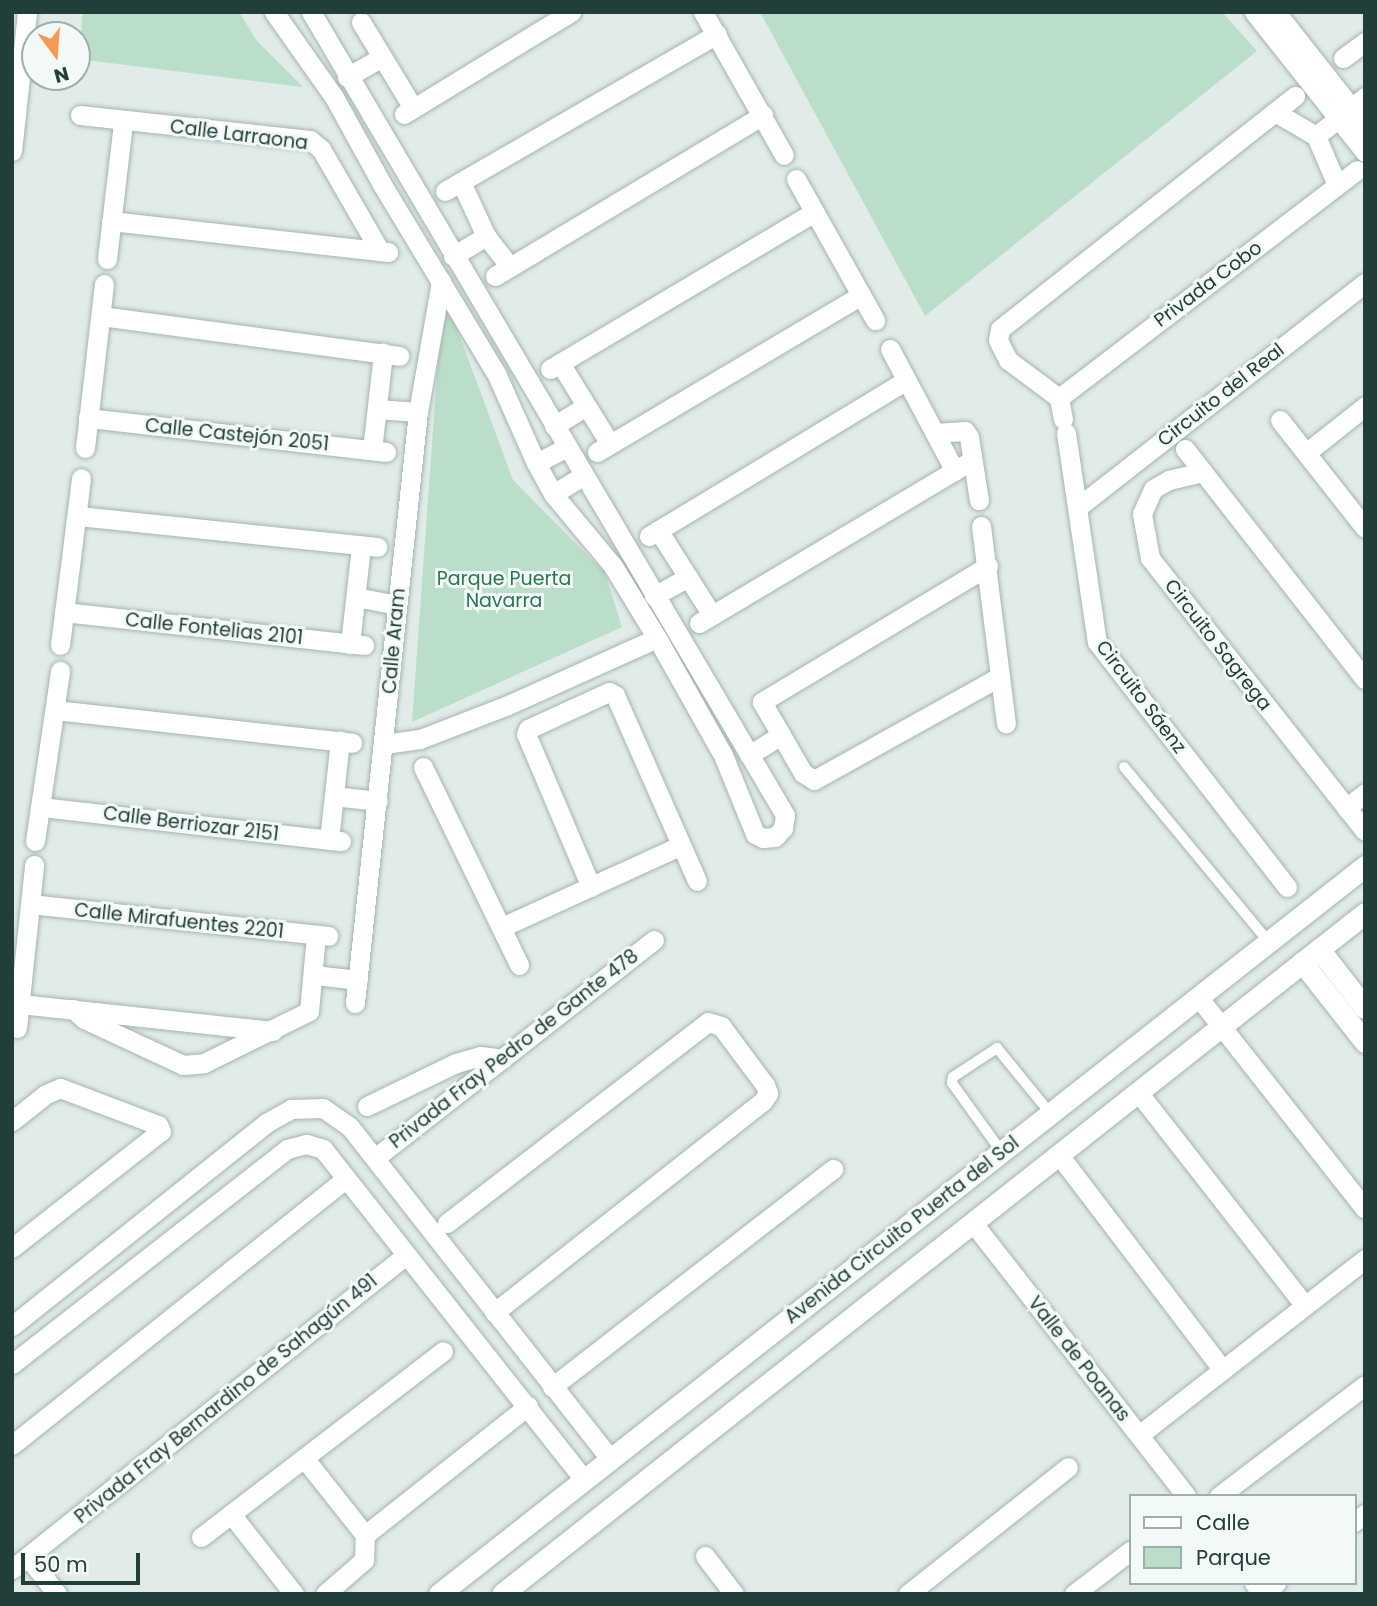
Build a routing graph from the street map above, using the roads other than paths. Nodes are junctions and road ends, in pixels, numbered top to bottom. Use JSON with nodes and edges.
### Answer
{"nodes":[{"id":1,"x":27,"y":12,"type":"edge"},
{"id":2,"x":274,"y":12,"type":"edge"},
{"id":3,"x":311,"y":12,"type":"edge"},
{"id":4,"x":572,"y":12,"type":"edge"},
{"id":5,"x":703,"y":12,"type":"edge"},
{"id":6,"x":1254,"y":12,"type":"edge"},
{"id":7,"x":1276,"y":12,"type":"edge"},
{"id":8,"x":363,"y":21,"type":"edge"},
{"id":9,"x":717,"y":34,"type":"junction"},
{"id":10,"x":1286,"y":39,"type":"junction"},
{"id":11,"x":18,"y":43,"type":"edge"},
{"id":12,"x":1365,"y":43,"type":"edge"},
{"id":13,"x":382,"y":57,"type":"junction"},
{"id":14,"x":1343,"y":58,"type":"dead end"},
{"id":15,"x":347,"y":77,"type":"junction"},
{"id":16,"x":1295,"y":96,"type":"dead end"},
{"id":17,"x":1351,"y":108,"type":"edge"},
{"id":18,"x":1275,"y":112,"type":"junction"},
{"id":19,"x":762,"y":115,"type":"junction"},
{"id":20,"x":80,"y":116,"type":"dead end"},
{"id":21,"x":123,"y":122,"type":"junction"},
{"id":22,"x":1365,"y":125,"type":"edge"},
{"id":23,"x":1316,"y":136,"type":"junction"},
{"id":24,"x":13,"y":145,"type":"edge"},
{"id":25,"x":784,"y":155,"type":"dead end"},
{"id":26,"x":1361,"y":161,"type":"edge"},
{"id":27,"x":796,"y":179,"type":"dead end"},
{"id":28,"x":1337,"y":185,"type":"junction"},
{"id":29,"x":383,"y":186,"type":"junction"},
{"id":30,"x":354,"y":202,"type":"junction"},
{"id":31,"x":814,"y":212,"type":"junction"},
{"id":32,"x":111,"y":221,"type":"junction"},
{"id":33,"x":486,"y":236,"type":"junction"},
{"id":34,"x":453,"y":256,"type":"junction"},
{"id":35,"x":107,"y":259,"type":"dead end"},
{"id":36,"x":441,"y":281,"type":"junction"},
{"id":37,"x":1365,"y":283,"type":"edge"},
{"id":38,"x":104,"y":284,"type":"dead end"},
{"id":39,"x":861,"y":295,"type":"junction"},
{"id":40,"x":101,"y":316,"type":"junction"},
{"id":41,"x":875,"y":320,"type":"dead end"},
{"id":42,"x":890,"y":349,"type":"dead end"},
{"id":43,"x":907,"y":380,"type":"junction"},
{"id":44,"x":1059,"y":398,"type":"junction"},
{"id":45,"x":586,"y":405,"type":"junction"},
{"id":46,"x":1365,"y":406,"type":"edge"},
{"id":47,"x":377,"y":409,"type":"junction"},
{"id":48,"x":418,"y":412,"type":"junction"},
{"id":49,"x":88,"y":418,"type":"junction"},
{"id":50,"x":1280,"y":420,"type":"dead end"},
{"id":51,"x":554,"y":426,"type":"junction"},
{"id":52,"x":935,"y":433,"type":"junction"},
{"id":53,"x":567,"y":447,"type":"junction"},
{"id":54,"x":85,"y":448,"type":"dead end"},
{"id":55,"x":1185,"y":449,"type":"dead end"},
{"id":56,"x":1306,"y":453,"type":"junction"},
{"id":57,"x":972,"y":460,"type":"junction"},
{"id":58,"x":536,"y":463,"type":"junction"},
{"id":59,"x":1134,"y":463,"type":"junction"},
{"id":60,"x":955,"y":471,"type":"junction"},
{"id":61,"x":1202,"y":472,"type":"junction"},
{"id":62,"x":583,"y":476,"type":"junction"},
{"id":63,"x":81,"y":478,"type":"dead end"},
{"id":64,"x":1153,"y":489,"type":"junction"},
{"id":65,"x":553,"y":494,"type":"junction"},
{"id":66,"x":979,"y":500,"type":"dead end"},
{"id":67,"x":1078,"y":508,"type":"junction"},
{"id":68,"x":78,"y":516,"type":"junction"},
{"id":69,"x":1363,"y":520,"type":"edge"},
{"id":70,"x":981,"y":526,"type":"dead end"},
{"id":71,"x":988,"y":566,"type":"junction"},
{"id":72,"x":688,"y":577,"type":"junction"},
{"id":73,"x":654,"y":596,"type":"junction"},
{"id":74,"x":356,"y":597,"type":"junction"},
{"id":75,"x":397,"y":605,"type":"junction"},
{"id":76,"x":64,"y":612,"type":"junction"},
{"id":77,"x":656,"y":638,"type":"junction"},
{"id":78,"x":60,"y":645,"type":"dead end"},
{"id":79,"x":60,"y":671,"type":"dead end"},
{"id":80,"x":999,"y":677,"type":"junction"},
{"id":81,"x":1365,"y":679,"type":"edge"},
{"id":82,"x":556,"y":684,"type":"junction"},
{"id":83,"x":55,"y":710,"type":"junction"},
{"id":84,"x":567,"y":710,"type":"junction"},
{"id":85,"x":1006,"y":723,"type":"dead end"},
{"id":86,"x":781,"y":735,"type":"junction"},
{"id":87,"x":384,"y":744,"type":"junction"},
{"id":88,"x":748,"y":755,"type":"junction"},
{"id":89,"x":423,"y":767,"type":"dead end"},
{"id":90,"x":1124,"y":767,"type":"dead end"},
{"id":91,"x":1365,"y":793,"type":"edge"},
{"id":92,"x":334,"y":796,"type":"junction"},
{"id":93,"x":379,"y":802,"type":"junction"},
{"id":94,"x":41,"y":807,"type":"junction"},
{"id":95,"x":1346,"y":808,"type":"junction"},
{"id":96,"x":1365,"y":831,"type":"edge"},
{"id":97,"x":35,"y":841,"type":"dead end"},
{"id":98,"x":680,"y":846,"type":"junction"},
{"id":99,"x":34,"y":864,"type":"dead end"},
{"id":100,"x":1365,"y":866,"type":"edge"},
{"id":101,"x":697,"y":881,"type":"dead end"},
{"id":102,"x":591,"y":887,"type":"junction"},
{"id":103,"x":1287,"y":887,"type":"dead end"},
{"id":104,"x":30,"y":904,"type":"junction"},
{"id":105,"x":1365,"y":913,"type":"edge"},
{"id":106,"x":502,"y":927,"type":"junction"},
{"id":107,"x":653,"y":940,"type":"dead end"},
{"id":108,"x":1268,"y":941,"type":"junction"},
{"id":109,"x":1319,"y":949,"type":"junction"},
{"id":110,"x":1302,"y":962,"type":"junction"},
{"id":111,"x":519,"y":965,"type":"dead end"},
{"id":112,"x":314,"y":975,"type":"junction"},
{"id":113,"x":358,"y":980,"type":"junction"},
{"id":114,"x":1199,"y":998,"type":"junction"},
{"id":115,"x":355,"y":1003,"type":"dead end"},
{"id":116,"x":20,"y":1004,"type":"junction"},
{"id":117,"x":1365,"y":1008,"type":"edge"},
{"id":118,"x":73,"y":1009,"type":"junction"},
{"id":119,"x":1222,"y":1026,"type":"junction"},
{"id":120,"x":17,"y":1028,"type":"dead end"},
{"id":121,"x":274,"y":1031,"type":"junction"},
{"id":122,"x":1365,"y":1042,"type":"edge"},
{"id":123,"x":503,"y":1059,"type":"junction"},
{"id":124,"x":1138,"y":1092,"type":"junction"},
{"id":125,"x":367,"y":1106,"type":"dead end"},
{"id":126,"x":1050,"y":1114,"type":"junction"},
{"id":127,"x":12,"y":1121,"type":"edge"},
{"id":128,"x":1001,"y":1152,"type":"junction"},
{"id":129,"x":1059,"y":1155,"type":"junction"},
{"id":130,"x":375,"y":1158,"type":"junction"},
{"id":131,"x":833,"y":1168,"type":"dead end"},
{"id":132,"x":345,"y":1179,"type":"junction"},
{"id":133,"x":1365,"y":1209,"type":"edge"},
{"id":134,"x":447,"y":1223,"type":"dead end"},
{"id":135,"x":972,"y":1223,"type":"junction"},
{"id":136,"x":12,"y":1248,"type":"edge"},
{"id":137,"x":406,"y":1255,"type":"junction"},
{"id":138,"x":103,"y":1256,"type":"junction"},
{"id":139,"x":1365,"y":1259,"type":"edge"},
{"id":140,"x":123,"y":1280,"type":"junction"},
{"id":141,"x":1305,"y":1306,"type":"junction"},
{"id":142,"x":494,"y":1313,"type":"junction"},
{"id":143,"x":12,"y":1326,"type":"edge"},
{"id":144,"x":443,"y":1352,"type":"dead end"},
{"id":145,"x":12,"y":1364,"type":"edge"},
{"id":146,"x":1223,"y":1370,"type":"junction"},
{"id":147,"x":1365,"y":1385,"type":"edge"},
{"id":148,"x":552,"y":1387,"type":"junction"},
{"id":149,"x":528,"y":1406,"type":"junction"},
{"id":150,"x":1139,"y":1435,"type":"junction"},
{"id":151,"x":12,"y":1445,"type":"edge"},
{"id":152,"x":304,"y":1458,"type":"junction"},
{"id":153,"x":611,"y":1460,"type":"junction"},
{"id":154,"x":1068,"y":1467,"type":"dead end"},
{"id":155,"x":584,"y":1480,"type":"junction"},
{"id":156,"x":1184,"y":1494,"type":"edge"},
{"id":157,"x":1222,"y":1494,"type":"edge"},
{"id":158,"x":231,"y":1514,"type":"junction"},
{"id":159,"x":365,"y":1535,"type":"junction"},
{"id":160,"x":201,"y":1537,"type":"dead end"},
{"id":161,"x":1128,"y":1553,"type":"edge"},
{"id":162,"x":705,"y":1556,"type":"dead end"},
{"id":163,"x":20,"y":1563,"type":"edge"},
{"id":164,"x":57,"y":1594,"type":"edge"},
{"id":165,"x":295,"y":1594,"type":"edge"},
{"id":166,"x":325,"y":1594,"type":"edge"},
{"id":167,"x":439,"y":1594,"type":"edge"},
{"id":168,"x":502,"y":1594,"type":"edge"},
{"id":169,"x":734,"y":1594,"type":"edge"},
{"id":170,"x":908,"y":1594,"type":"edge"},
{"id":171,"x":1074,"y":1594,"type":"edge"}],
"edges":[{"from":1,"to":11,"type":"street"},
{"from":2,"to":29,"type":"street"},
{"from":3,"to":15,"type":"street"},
{"from":4,"to":13,"type":"street"},
{"from":5,"to":9,"type":"street"},
{"from":6,"to":10,"type":"street"},
{"from":7,"to":10,"type":"street"},
{"from":8,"to":13,"type":"street"},
{"from":9,"to":19,"type":"street"},
{"from":9,"to":33,"type":"street"},
{"from":10,"to":17,"type":"street"},
{"from":11,"to":24,"type":"street"},
{"from":12,"to":14,"type":"street"},
{"from":13,"to":15,"type":"street"},
{"from":15,"to":34,"type":"street"},
{"from":16,"to":18,"type":"street"},
{"from":17,"to":22,"type":"street"},
{"from":17,"to":23,"type":"street"},
{"from":17,"to":26,"type":"street"},
{"from":18,"to":23,"type":"street"},
{"from":18,"to":44,"type":"street"},
{"from":19,"to":25,"type":"street"},
{"from":19,"to":33,"type":"street"},
{"from":20,"to":21,"type":"street","name":"Calle Larraona"},
{"from":21,"to":30,"type":"street","name":"Calle Larraona"},
{"from":21,"to":32,"type":"street"},
{"from":23,"to":28,"type":"street"},
{"from":26,"to":28,"type":"street","name":"Privada Cobo"},
{"from":27,"to":31,"type":"street"},
{"from":28,"to":44,"type":"street","name":"Privada Cobo"},
{"from":29,"to":30,"type":"street"},
{"from":29,"to":36,"type":"street"},
{"from":30,"to":32,"type":"street","name":"Calle Larraona"},
{"from":31,"to":39,"type":"street"},
{"from":31,"to":45,"type":"street"},
{"from":32,"to":35,"type":"street"},
{"from":33,"to":34,"type":"street"},
{"from":34,"to":51,"type":"street"},
{"from":36,"to":48,"type":"street","name":"Calle Aram"},
{"from":36,"to":58,"type":"street"},
{"from":37,"to":59,"type":"street","name":"Circuito del Real"},
{"from":38,"to":40,"type":"street"},
{"from":39,"to":41,"type":"street"},
{"from":39,"to":45,"type":"street"},
{"from":40,"to":47,"type":"street"},
{"from":40,"to":49,"type":"street"},
{"from":42,"to":43,"type":"street"},
{"from":43,"to":52,"type":"street"},
{"from":43,"to":72,"type":"street"},
{"from":44,"to":67,"type":"street","name":"Circuito Sáenz"},
{"from":45,"to":51,"type":"street"},
{"from":46,"to":56,"type":"street"},
{"from":47,"to":48,"type":"street"},
{"from":47,"to":49,"type":"street","name":"Calle Castejón 2051"},
{"from":48,"to":75,"type":"street","name":"Calle Aram"},
{"from":49,"to":54,"type":"street"},
{"from":50,"to":56,"type":"street"},
{"from":51,"to":53,"type":"street"},
{"from":52,"to":57,"type":"street"},
{"from":52,"to":60,"type":"street"},
{"from":53,"to":58,"type":"street"},
{"from":53,"to":62,"type":"street"},
{"from":55,"to":61,"type":"street"},
{"from":56,"to":69,"type":"street"},
{"from":57,"to":60,"type":"street"},
{"from":57,"to":66,"type":"street"},
{"from":58,"to":65,"type":"street"},
{"from":59,"to":64,"type":"street"},
{"from":59,"to":67,"type":"street","name":"Circuito del Real"},
{"from":60,"to":72,"type":"street"},
{"from":61,"to":64,"type":"street"},
{"from":61,"to":81,"type":"street"},
{"from":62,"to":65,"type":"street"},
{"from":62,"to":73,"type":"street"},
{"from":63,"to":68,"type":"street"},
{"from":64,"to":95,"type":"street","name":"Circuito Sagrega"},
{"from":65,"to":77,"type":"street"},
{"from":67,"to":103,"type":"street","name":"Circuito Sáenz"},
{"from":68,"to":74,"type":"street"},
{"from":68,"to":76,"type":"street"},
{"from":70,"to":71,"type":"street"},
{"from":71,"to":80,"type":"street"},
{"from":71,"to":86,"type":"street"},
{"from":72,"to":73,"type":"street"},
{"from":73,"to":88,"type":"street"},
{"from":74,"to":75,"type":"street"},
{"from":74,"to":76,"type":"street","name":"Calle Fontelias 2101"},
{"from":75,"to":87,"type":"street","name":"Calle Aram"},
{"from":76,"to":78,"type":"street"},
{"from":77,"to":82,"type":"street"},
{"from":77,"to":88,"type":"street"},
{"from":79,"to":83,"type":"street"},
{"from":80,"to":85,"type":"street"},
{"from":80,"to":86,"type":"street"},
{"from":82,"to":84,"type":"street"},
{"from":82,"to":87,"type":"street"},
{"from":83,"to":92,"type":"street"},
{"from":83,"to":94,"type":"street"},
{"from":84,"to":98,"type":"street"},
{"from":84,"to":102,"type":"street"},
{"from":86,"to":88,"type":"street"},
{"from":87,"to":93,"type":"street","name":"Calle Aram"},
{"from":89,"to":106,"type":"street"},
{"from":90,"to":108,"type":"lane"},
{"from":91,"to":95,"type":"street"},
{"from":92,"to":93,"type":"street"},
{"from":92,"to":94,"type":"street","name":"Calle Berriozar 2151"},
{"from":93,"to":113,"type":"street","name":"Calle Aram"},
{"from":94,"to":97,"type":"street"},
{"from":95,"to":96,"type":"street","name":"Circuito Sagrega"},
{"from":98,"to":101,"type":"street"},
{"from":98,"to":102,"type":"street"},
{"from":99,"to":104,"type":"street"},
{"from":100,"to":108,"type":"street","name":"Avenida Circuito Puerta del Sol"},
{"from":102,"to":106,"type":"street"},
{"from":104,"to":112,"type":"street","name":"Calle Mirafuentes 2201"},
{"from":104,"to":116,"type":"street"},
{"from":105,"to":109,"type":"street","name":"Avenida Circuito Puerta del Sol"},
{"from":106,"to":111,"type":"street"},
{"from":107,"to":123,"type":"street","name":"Privada Fray Pedro de Gante 478"},
{"from":108,"to":114,"type":"street","name":"Avenida Circuito Puerta del Sol"},
{"from":109,"to":110,"type":"street","name":"Avenida Circuito Puerta del Sol"},
{"from":109,"to":117,"type":"street"},
{"from":110,"to":119,"type":"street","name":"Avenida Circuito Puerta del Sol"},
{"from":110,"to":122,"type":"street"},
{"from":112,"to":113,"type":"street"},
{"from":112,"to":121,"type":"street"},
{"from":113,"to":115,"type":"street","name":"Calle Aram"},
{"from":114,"to":119,"type":"street"},
{"from":114,"to":126,"type":"street","name":"Avenida Circuito Puerta del Sol"},
{"from":116,"to":118,"type":"street"},
{"from":116,"to":120,"type":"street"},
{"from":118,"to":121,"type":"street"},
{"from":118,"to":121,"type":"street"},
{"from":119,"to":124,"type":"street","name":"Avenida Circuito Puerta del Sol"},
{"from":119,"to":133,"type":"street"},
{"from":123,"to":125,"type":"street"},
{"from":123,"to":130,"type":"street","name":"Privada Fray Pedro de Gante 478"},
{"from":124,"to":129,"type":"street","name":"Avenida Circuito Puerta del Sol"},
{"from":124,"to":141,"type":"street"},
{"from":126,"to":128,"type":"street","name":"Avenida Circuito Puerta del Sol"},
{"from":126,"to":128,"type":"lane"},
{"from":127,"to":136,"type":"street"},
{"from":128,"to":153,"type":"street","name":"Avenida Circuito Puerta del Sol"},
{"from":129,"to":135,"type":"street","name":"Avenida Circuito Puerta del Sol"},
{"from":129,"to":146,"type":"street"},
{"from":130,"to":138,"type":"street"},
{"from":130,"to":142,"type":"street"},
{"from":131,"to":148,"type":"street"},
{"from":132,"to":137,"type":"street"},
{"from":132,"to":140,"type":"street"},
{"from":132,"to":151,"type":"street"},
{"from":134,"to":142,"type":"street"},
{"from":135,"to":150,"type":"street","name":"Valle de Poanas"},
{"from":135,"to":168,"type":"street","name":"Avenida Circuito Puerta del Sol"},
{"from":137,"to":149,"type":"street"},
{"from":137,"to":163,"type":"street","name":"Privada Fray Bernardino de Sahagún 491"},
{"from":138,"to":140,"type":"street"},
{"from":138,"to":143,"type":"street"},
{"from":139,"to":141,"type":"street"},
{"from":140,"to":145,"type":"street"},
{"from":141,"to":146,"type":"street"},
{"from":142,"to":148,"type":"street"},
{"from":144,"to":152,"type":"street"},
{"from":146,"to":150,"type":"street"},
{"from":147,"to":157,"type":"street"},
{"from":148,"to":153,"type":"street"},
{"from":149,"to":155,"type":"street"},
{"from":149,"to":159,"type":"street"},
{"from":150,"to":156,"type":"street","name":"Valle de Poanas"},
{"from":152,"to":158,"type":"street"},
{"from":152,"to":159,"type":"street"},
{"from":153,"to":155,"type":"street","name":"Avenida Circuito Puerta del Sol"},
{"from":154,"to":170,"type":"street"},
{"from":155,"to":167,"type":"street","name":"Avenida Circuito Puerta del Sol"},
{"from":158,"to":160,"type":"street"},
{"from":158,"to":165,"type":"street"},
{"from":159,"to":166,"type":"street"},
{"from":161,"to":171,"type":"street"},
{"from":162,"to":169,"type":"street"},
{"from":163,"to":164,"type":"street"}]}
